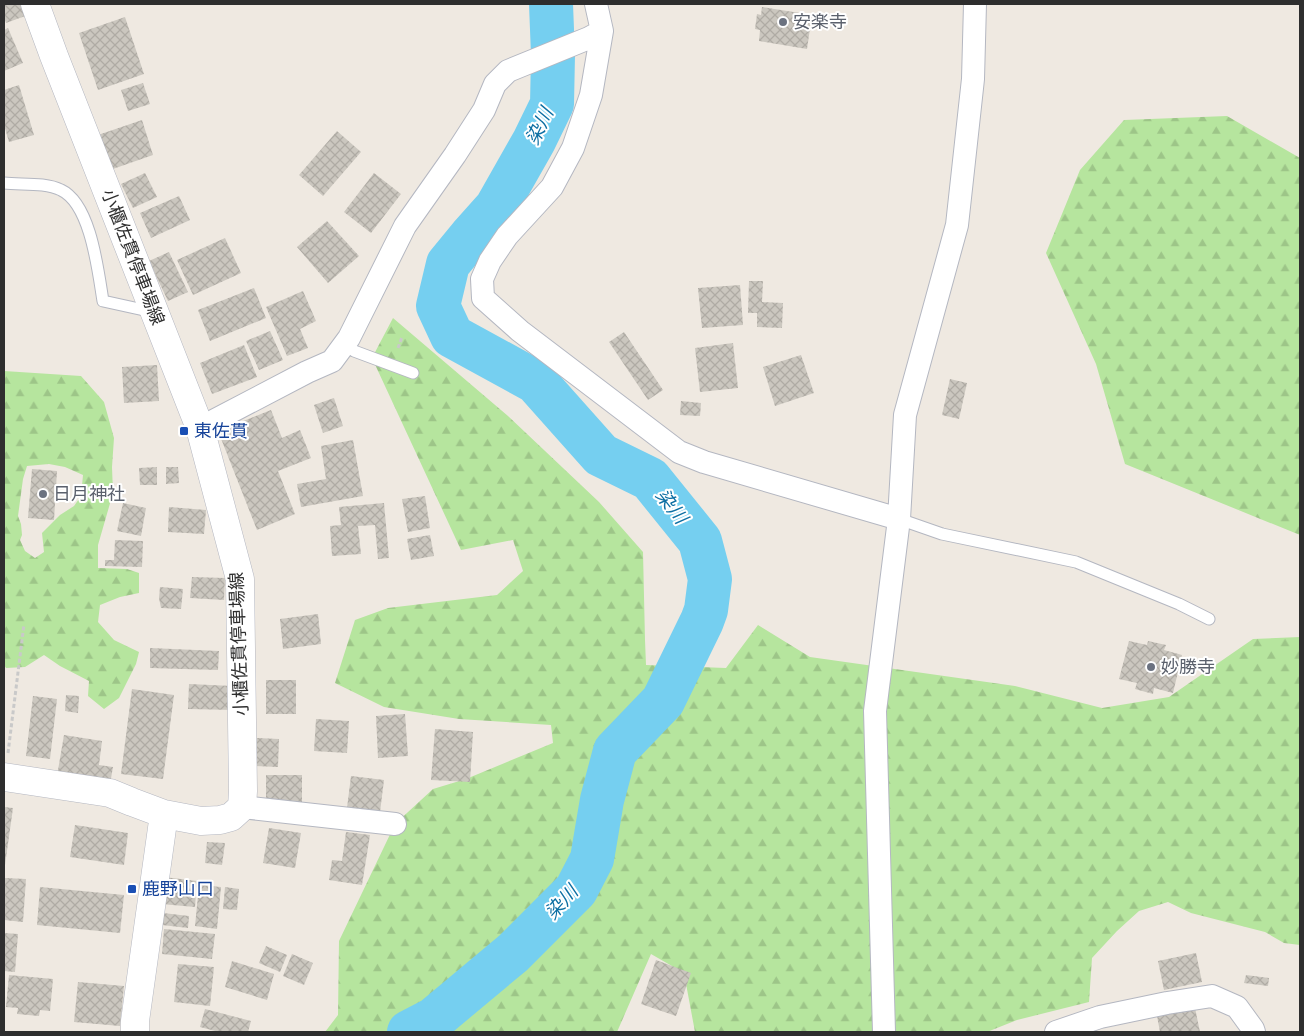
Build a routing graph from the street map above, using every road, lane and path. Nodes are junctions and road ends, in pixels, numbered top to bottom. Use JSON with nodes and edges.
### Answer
{"nodes":[{"id":1,"x":35,"y":4,"type":"edge"},
{"id":2,"x":596,"y":4,"type":"edge"},
{"id":3,"x":975,"y":4,"type":"edge"},
{"id":4,"x":596,"y":34,"type":"junction"},
{"id":5,"x":4,"y":184,"type":"edge"},
{"id":6,"x":155,"y":312,"type":"junction"},
{"id":7,"x":345,"y":344,"type":"junction"},
{"id":8,"x":413,"y":373,"type":"dead end"},
{"id":9,"x":200,"y":428,"type":"junction"},
{"id":10,"x":899,"y":519,"type":"junction"},
{"id":11,"x":1209,"y":619,"type":"dead end"},
{"id":12,"x":24,"y":624,"type":"dead end"},
{"id":13,"x":6,"y":767,"type":"edge"},
{"id":14,"x":242,"y":807,"type":"junction"},
{"id":15,"x":164,"y":814,"type":"junction"},
{"id":16,"x":394,"y":824,"type":"dead end"},
{"id":17,"x":134,"y":1032,"type":"edge"},
{"id":18,"x":884,"y":1032,"type":"edge"},
{"id":19,"x":1056,"y":1032,"type":"edge"},
{"id":20,"x":1254,"y":1032,"type":"edge"}],
"edges":[{"from":1,"to":6,"type":"main road","name":"小櫃佐貫停車場線"},
{"from":2,"to":4,"type":"street"},
{"from":3,"to":10,"type":"street"},
{"from":4,"to":7,"type":"street"},
{"from":4,"to":10,"type":"street"},
{"from":5,"to":6,"type":"lane"},
{"from":6,"to":9,"type":"main road","name":"小櫃佐貫停車場線"},
{"from":7,"to":8,"type":"lane"},
{"from":7,"to":9,"type":"street"},
{"from":9,"to":14,"type":"main road","name":"小櫃佐貫停車場線"},
{"from":10,"to":11,"type":"lane"},
{"from":10,"to":18,"type":"street"},
{"from":12,"to":13,"type":"path"},
{"from":13,"to":15,"type":"main road"},
{"from":14,"to":15,"type":"main road"},
{"from":14,"to":16,"type":"street"},
{"from":15,"to":17,"type":"main road"},
{"from":19,"to":20,"type":"street"}]}
